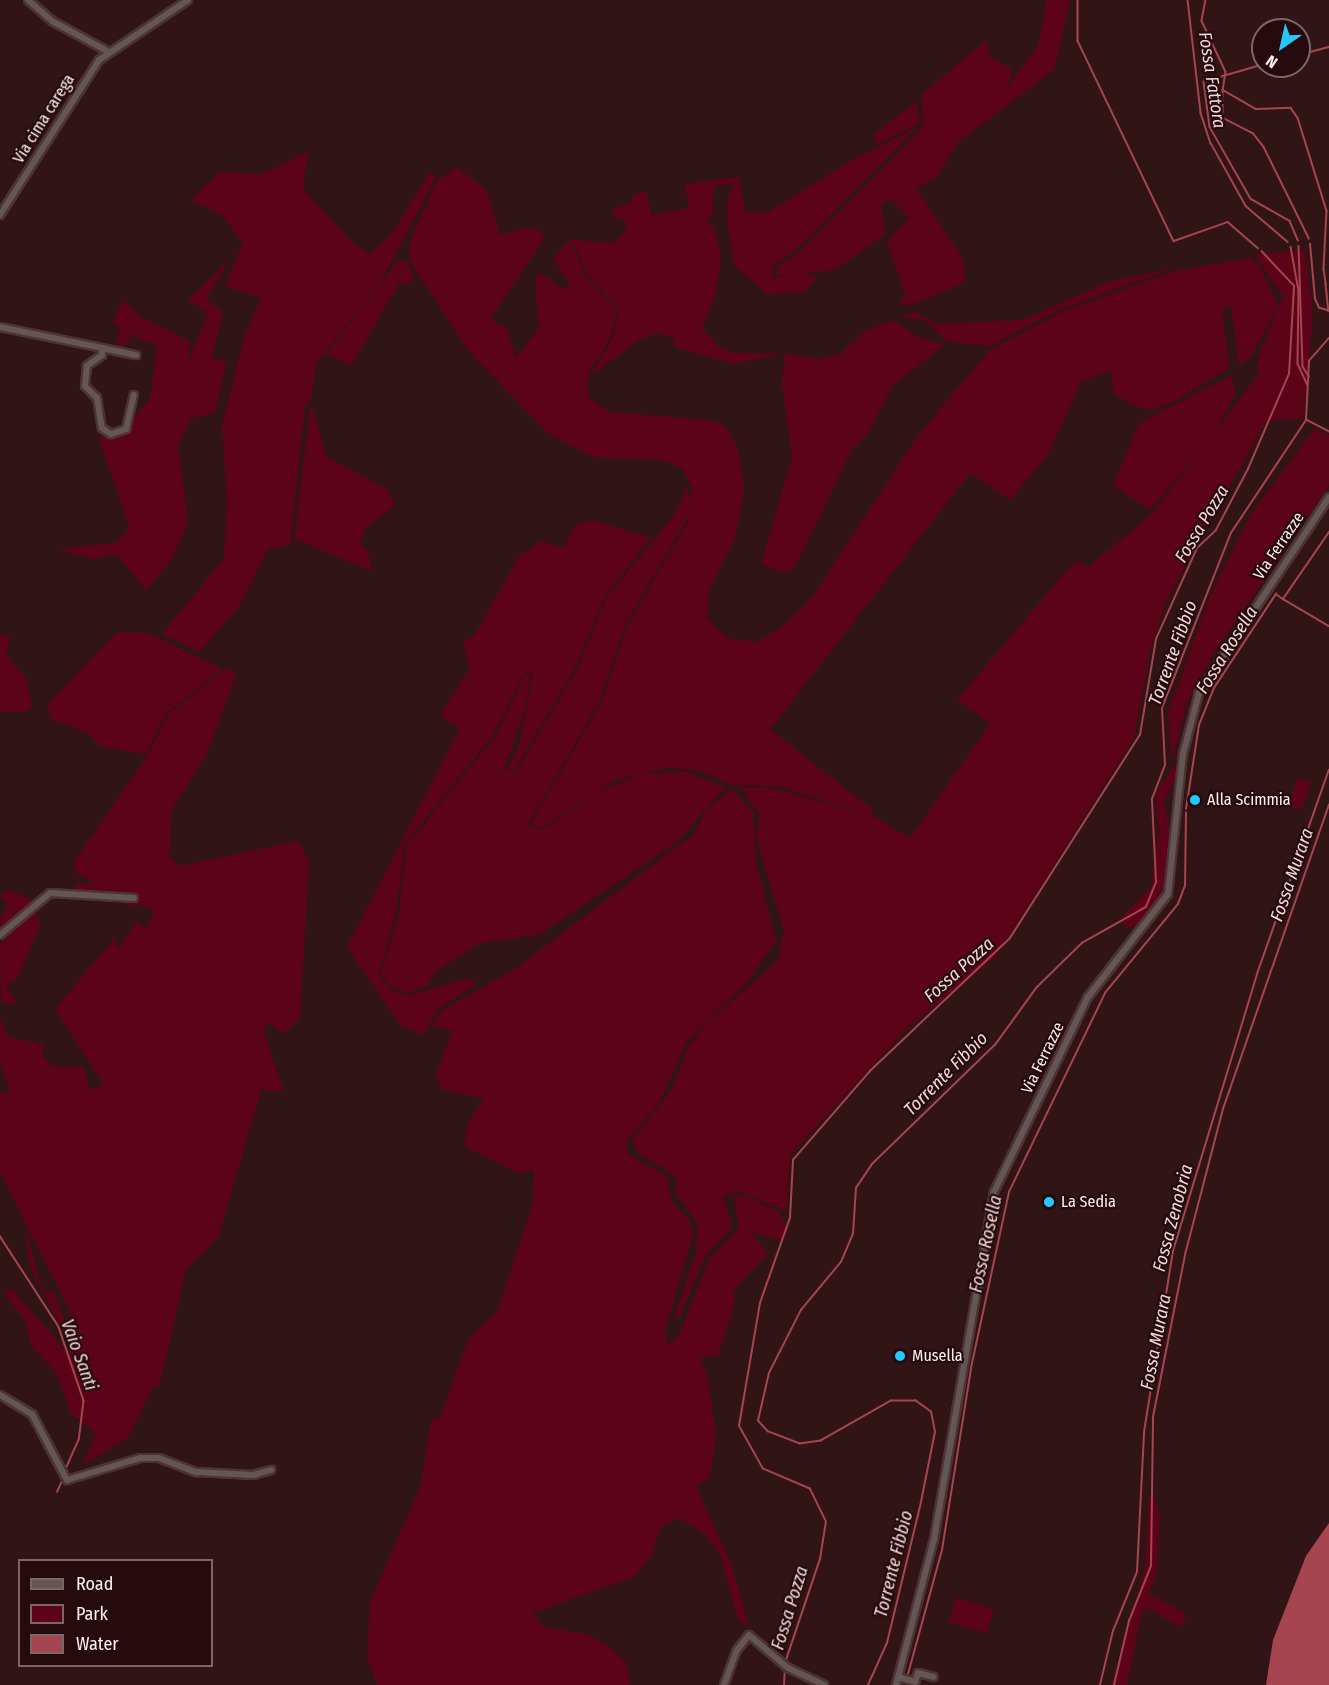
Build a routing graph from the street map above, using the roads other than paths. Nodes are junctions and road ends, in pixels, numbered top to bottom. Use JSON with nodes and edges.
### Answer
{"nodes":[{"id":1,"x":28,"y":0,"type":"edge"},
{"id":2,"x":188,"y":0,"type":"edge"},
{"id":3,"x":109,"y":52,"type":"junction"},
{"id":4,"x":0,"y":215,"type":"edge"},
{"id":5,"x":0,"y":327,"type":"edge"},
{"id":6,"x":99,"y":347,"type":"junction"},
{"id":7,"x":136,"y":355,"type":"dead end"},
{"id":8,"x":134,"y":395,"type":"dead end"},
{"id":9,"x":1329,"y":497,"type":"edge"},
{"id":10,"x":134,"y":898,"type":"dead end"},
{"id":11,"x":0,"y":935,"type":"edge"},
{"id":12,"x":0,"y":1395,"type":"edge"},
{"id":13,"x":271,"y":1470,"type":"dead end"},
{"id":14,"x":934,"y":1677,"type":"dead end"},
{"id":15,"x":909,"y":1681,"type":"edge"},
{"id":16,"x":724,"y":1685,"type":"edge"},
{"id":17,"x":824,"y":1685,"type":"edge"},
{"id":18,"x":896,"y":1685,"type":"edge"}],
"edges":[{"from":1,"to":3,"type":"street"},
{"from":2,"to":3,"type":"street","name":"Via cima carega"},
{"from":3,"to":4,"type":"street","name":"Via cima carega"},
{"from":5,"to":6,"type":"street"},
{"from":6,"to":7,"type":"street"},
{"from":6,"to":8,"type":"street"},
{"from":9,"to":15,"type":"street","name":"Via Ferrazze"},
{"from":10,"to":11,"type":"street"},
{"from":12,"to":13,"type":"street"},
{"from":14,"to":15,"type":"street"},
{"from":15,"to":18,"type":"street","name":"Via Ferrazze"},
{"from":16,"to":17,"type":"street"}]}
